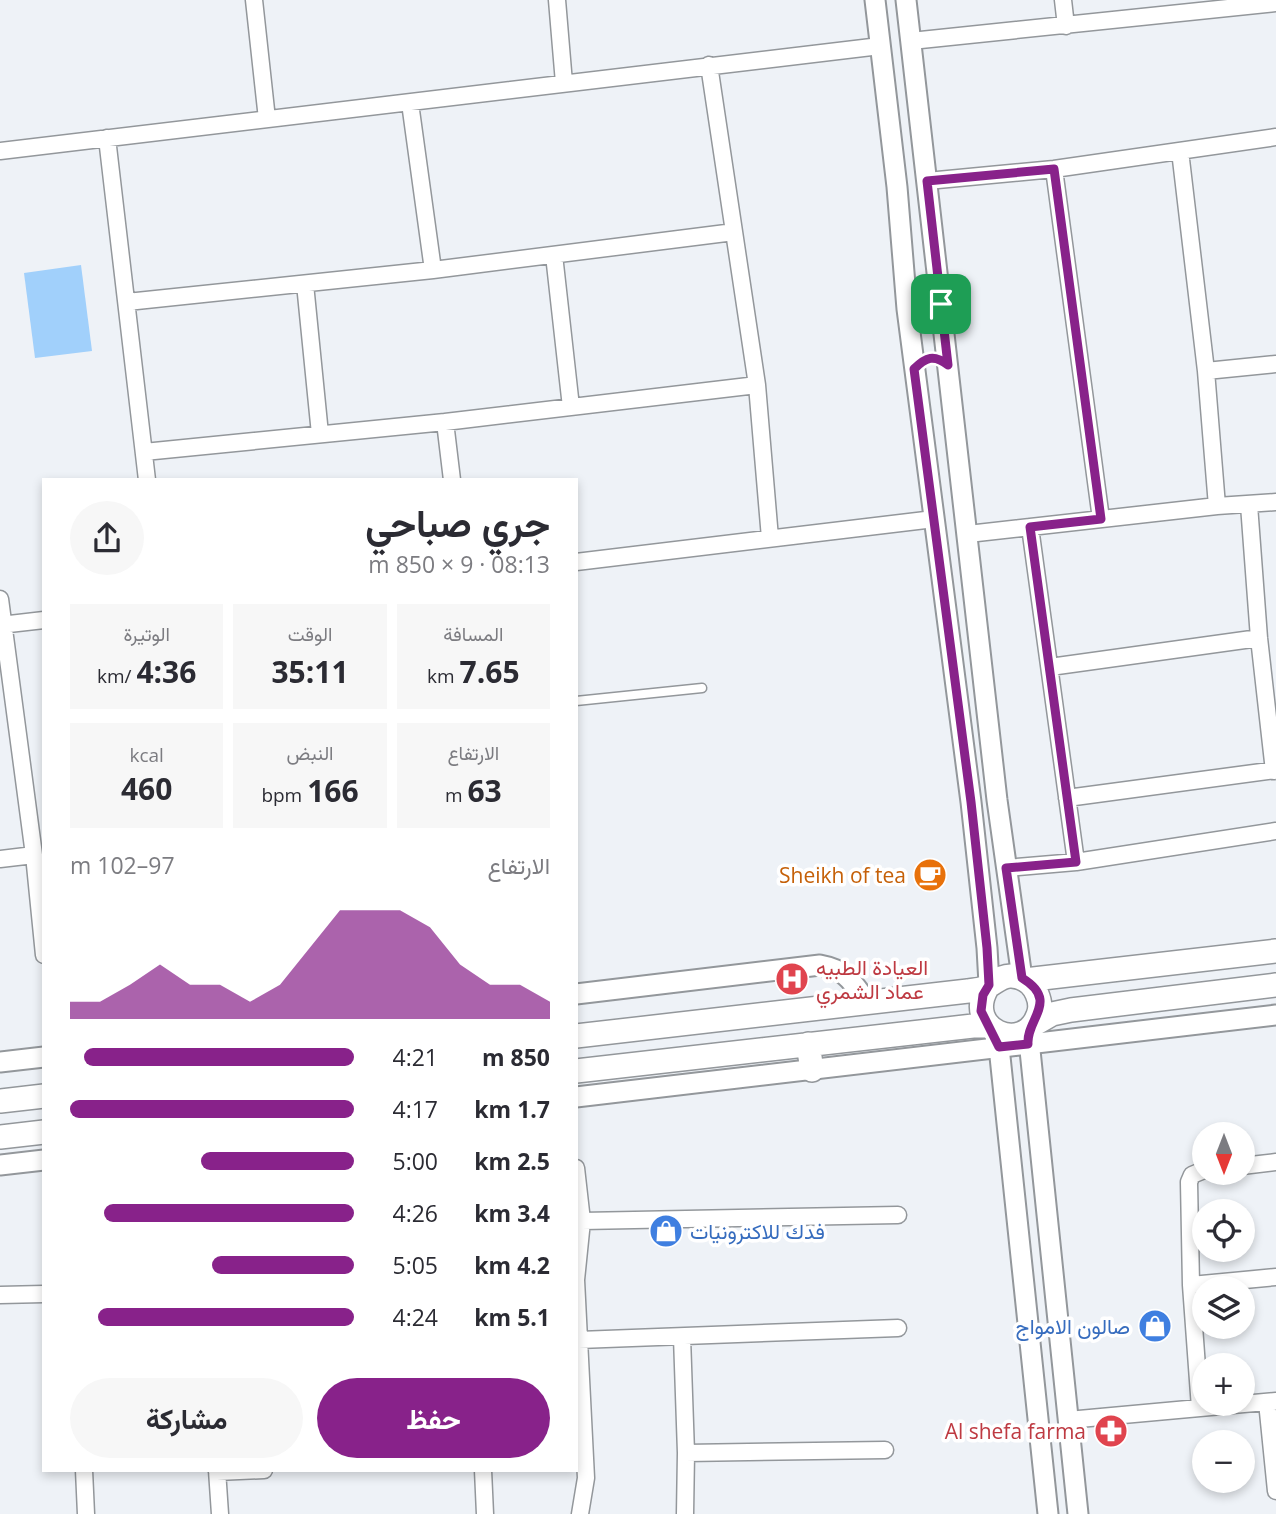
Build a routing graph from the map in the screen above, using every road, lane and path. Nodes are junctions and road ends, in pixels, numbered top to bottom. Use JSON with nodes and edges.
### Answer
{"nodes":[{"id":1,"x":254,"y":0,"type":"edge"},
{"id":2,"x":557,"y":0,"type":"edge"},
{"id":3,"x":875,"y":0,"type":"edge"},
{"id":4,"x":906,"y":0,"type":"edge"},
{"id":5,"x":1063,"y":0,"type":"edge"},
{"id":6,"x":1276,"y":3,"type":"edge"},
{"id":7,"x":1237,"y":4,"type":"edge"},
{"id":8,"x":1066,"y":26,"type":"junction"},
{"id":9,"x":911,"y":41,"type":"junction"},
{"id":10,"x":880,"y":46,"type":"junction"},
{"id":11,"x":709,"y":65,"type":"junction"},
{"id":12,"x":564,"y":83,"type":"junction"},
{"id":13,"x":410,"y":103,"type":"junction"},
{"id":14,"x":267,"y":119,"type":"junction"},
{"id":15,"x":1276,"y":137,"type":"edge"},
{"id":16,"x":107,"y":138,"type":"junction"},
{"id":17,"x":0,"y":151,"type":"edge"},
{"id":18,"x":1180,"y":151,"type":"junction"},
{"id":19,"x":1054,"y":169,"type":"junction"},
{"id":20,"x":927,"y":181,"type":"junction"},
{"id":21,"x":734,"y":232,"type":"junction"},
{"id":22,"x":554,"y":255,"type":"junction"},
{"id":23,"x":433,"y":270,"type":"junction"},
{"id":24,"x":305,"y":284,"type":"junction"},
{"id":25,"x":127,"y":302,"type":"junction"},
{"id":26,"x":941,"y":304,"type":"junction"},
{"id":27,"x":907,"y":309,"type":"junction"},
{"id":28,"x":1276,"y":364,"type":"edge"},
{"id":29,"x":948,"y":365,"type":"junction"},
{"id":30,"x":914,"y":369,"type":"junction"},
{"id":31,"x":1206,"y":371,"type":"junction"},
{"id":32,"x":757,"y":385,"type":"junction"},
{"id":33,"x":571,"y":407,"type":"junction"},
{"id":34,"x":445,"y":422,"type":"junction"},
{"id":35,"x":320,"y":434,"type":"junction"},
{"id":36,"x":144,"y":452,"type":"junction"},
{"id":37,"x":147,"y":478,"type":"edge"},
{"id":38,"x":452,"y":478,"type":"edge"},
{"id":39,"x":1276,"y":502,"type":"edge"},
{"id":40,"x":1249,"y":505,"type":"junction"},
{"id":41,"x":1217,"y":506,"type":"junction"},
{"id":42,"x":934,"y":519,"type":"junction"},
{"id":43,"x":1101,"y":519,"type":"junction"},
{"id":44,"x":1030,"y":527,"type":"junction"},
{"id":45,"x":968,"y":534,"type":"junction"},
{"id":46,"x":770,"y":538,"type":"junction"},
{"id":47,"x":578,"y":562,"type":"edge"},
{"id":48,"x":0,"y":599,"type":"edge"},
{"id":49,"x":42,"y":620,"type":"edge"},
{"id":50,"x":2,"y":625,"type":"edge"},
{"id":51,"x":1259,"y":638,"type":"junction"},
{"id":52,"x":1050,"y":667,"type":"junction"},
{"id":53,"x":702,"y":688,"type":"dead end"},
{"id":54,"x":578,"y":701,"type":"edge"},
{"id":55,"x":1275,"y":770,"type":"edge"},
{"id":56,"x":1067,"y":798,"type":"junction"},
{"id":57,"x":997,"y":800,"type":"junction"},
{"id":58,"x":971,"y":802,"type":"junction"},
{"id":59,"x":1276,"y":831,"type":"edge"},
{"id":60,"x":34,"y":855,"type":"junction"},
{"id":61,"x":0,"y":859,"type":"edge"},
{"id":62,"x":1076,"y":862,"type":"junction"},
{"id":63,"x":1006,"y":868,"type":"junction"},
{"id":64,"x":42,"y":935,"type":"edge"},
{"id":65,"x":1276,"y":951,"type":"edge"},
{"id":66,"x":1023,"y":979,"type":"junction"},
{"id":67,"x":1276,"y":985,"type":"edge"},
{"id":68,"x":988,"y":986,"type":"junction"},
{"id":69,"x":578,"y":994,"type":"edge"},
{"id":70,"x":867,"y":1002,"type":"junction"},
{"id":71,"x":1276,"y":1015,"type":"edge"},
{"id":72,"x":1030,"y":1033,"type":"junction"},
{"id":73,"x":993,"y":1034,"type":"junction"},
{"id":74,"x":578,"y":1036,"type":"edge"},
{"id":75,"x":808,"y":1044,"type":"junction"},
{"id":76,"x":42,"y":1057,"type":"edge"},
{"id":77,"x":0,"y":1062,"type":"edge"},
{"id":78,"x":812,"y":1069,"type":"junction"},
{"id":79,"x":578,"y":1071,"type":"edge"},
{"id":80,"x":42,"y":1096,"type":"edge"},
{"id":81,"x":578,"y":1097,"type":"edge"},
{"id":82,"x":0,"y":1101,"type":"edge"},
{"id":83,"x":42,"y":1132,"type":"edge"},
{"id":84,"x":0,"y":1137,"type":"edge"},
{"id":85,"x":42,"y":1160,"type":"edge"},
{"id":86,"x":1276,"y":1162,"type":"edge"},
{"id":87,"x":1255,"y":1164,"type":"edge"},
{"id":88,"x":0,"y":1165,"type":"edge"},
{"id":89,"x":1192,"y":1175,"type":"edge"},
{"id":90,"x":578,"y":1186,"type":"edge"},
{"id":91,"x":898,"y":1214,"type":"dead end"},
{"id":92,"x":582,"y":1221,"type":"junction"},
{"id":93,"x":578,"y":1260,"type":"edge"},
{"id":94,"x":1276,"y":1277,"type":"edge"},
{"id":95,"x":1191,"y":1285,"type":"junction"},
{"id":96,"x":42,"y":1294,"type":"edge"},
{"id":97,"x":0,"y":1295,"type":"edge"},
{"id":98,"x":578,"y":1320,"type":"edge"},
{"id":99,"x":898,"y":1328,"type":"dead end"},
{"id":100,"x":682,"y":1337,"type":"junction"},
{"id":101,"x":579,"y":1340,"type":"junction"},
{"id":102,"x":1195,"y":1353,"type":"edge"},
{"id":103,"x":1271,"y":1402,"type":"edge"},
{"id":104,"x":1192,"y":1409,"type":"edge"},
{"id":105,"x":1068,"y":1420,"type":"junction"},
{"id":106,"x":885,"y":1450,"type":"dead end"},
{"id":107,"x":686,"y":1453,"type":"junction"},
{"id":108,"x":85,"y":1472,"type":"edge"},
{"id":109,"x":218,"y":1472,"type":"edge"},
{"id":110,"x":483,"y":1472,"type":"edge"},
{"id":111,"x":1276,"y":1491,"type":"edge"},
{"id":112,"x":86,"y":1514,"type":"edge"},
{"id":113,"x":220,"y":1514,"type":"edge"},
{"id":114,"x":485,"y":1514,"type":"edge"},
{"id":115,"x":580,"y":1514,"type":"edge"},
{"id":116,"x":685,"y":1514,"type":"edge"},
{"id":117,"x":1048,"y":1514,"type":"edge"},
{"id":118,"x":1079,"y":1514,"type":"edge"}],
"edges":[{"from":1,"to":14,"type":"street"},
{"from":2,"to":12,"type":"street"},
{"from":3,"to":10,"type":"street"},
{"from":4,"to":9,"type":"street"},
{"from":5,"to":8,"type":"street"},
{"from":6,"to":7,"type":"street"},
{"from":7,"to":8,"type":"street"},
{"from":8,"to":9,"type":"street"},
{"from":9,"to":20,"type":"street"},
{"from":10,"to":11,"type":"street"},
{"from":10,"to":27,"type":"street"},
{"from":11,"to":12,"type":"street"},
{"from":11,"to":21,"type":"street"},
{"from":12,"to":13,"type":"street"},
{"from":13,"to":14,"type":"street"},
{"from":13,"to":23,"type":"street"},
{"from":14,"to":16,"type":"street"},
{"from":15,"to":18,"type":"street"},
{"from":16,"to":17,"type":"street"},
{"from":16,"to":25,"type":"street"},
{"from":18,"to":19,"type":"street"},
{"from":18,"to":31,"type":"street"},
{"from":19,"to":20,"type":"street"},
{"from":19,"to":43,"type":"street"},
{"from":20,"to":26,"type":"street"},
{"from":21,"to":22,"type":"street"},
{"from":21,"to":32,"type":"street"},
{"from":22,"to":23,"type":"street"},
{"from":22,"to":33,"type":"street"},
{"from":23,"to":24,"type":"street"},
{"from":24,"to":25,"type":"street"},
{"from":24,"to":35,"type":"street"},
{"from":25,"to":36,"type":"street"},
{"from":26,"to":27,"type":"street"},
{"from":26,"to":29,"type":"street"},
{"from":27,"to":30,"type":"street"},
{"from":28,"to":31,"type":"street"},
{"from":29,"to":30,"type":"street"},
{"from":29,"to":45,"type":"street"},
{"from":30,"to":42,"type":"street"},
{"from":31,"to":41,"type":"street"},
{"from":32,"to":33,"type":"street"},
{"from":32,"to":46,"type":"street"},
{"from":33,"to":34,"type":"street"},
{"from":34,"to":35,"type":"street"},
{"from":34,"to":38,"type":"street"},
{"from":35,"to":36,"type":"street"},
{"from":36,"to":37,"type":"street"},
{"from":39,"to":40,"type":"street"},
{"from":40,"to":41,"type":"street"},
{"from":40,"to":51,"type":"street"},
{"from":41,"to":43,"type":"street"},
{"from":42,"to":46,"type":"street"},
{"from":42,"to":58,"type":"street"},
{"from":43,"to":44,"type":"street"},
{"from":44,"to":45,"type":"street"},
{"from":44,"to":52,"type":"street"},
{"from":45,"to":57,"type":"street"},
{"from":46,"to":47,"type":"street"},
{"from":48,"to":50,"type":"street"},
{"from":49,"to":50,"type":"street"},
{"from":50,"to":60,"type":"street"},
{"from":51,"to":52,"type":"street"},
{"from":51,"to":55,"type":"street"},
{"from":52,"to":56,"type":"street"},
{"from":53,"to":54,"type":"lane"},
{"from":55,"to":56,"type":"street"},
{"from":56,"to":62,"type":"street"},
{"from":57,"to":58,"type":"street"},
{"from":57,"to":63,"type":"street"},
{"from":58,"to":68,"type":"street"},
{"from":59,"to":62,"type":"street"},
{"from":60,"to":61,"type":"street"},
{"from":60,"to":64,"type":"street"},
{"from":62,"to":63,"type":"street"},
{"from":63,"to":66,"type":"street"},
{"from":65,"to":66,"type":"main road"},
{"from":66,"to":68,"type":"main road"},
{"from":66,"to":72,"type":"main road"},
{"from":67,"to":72,"type":"main road"},
{"from":68,"to":70,"type":"main road"},
{"from":68,"to":73,"type":"main road"},
{"from":69,"to":70,"type":"street"},
{"from":70,"to":74,"type":"main road"},
{"from":71,"to":72,"type":"street"},
{"from":72,"to":73,"type":"main road"},
{"from":72,"to":105,"type":"street"},
{"from":73,"to":75,"type":"main road"},
{"from":73,"to":78,"type":"street"},
{"from":73,"to":117,"type":"street"},
{"from":75,"to":78,"type":"main road"},
{"from":75,"to":79,"type":"main road"},
{"from":76,"to":77,"type":"street"},
{"from":78,"to":81,"type":"street"},
{"from":80,"to":82,"type":"main road"},
{"from":83,"to":84,"type":"main road"},
{"from":85,"to":88,"type":"street"},
{"from":86,"to":87,"type":"street"},
{"from":89,"to":95,"type":"street"},
{"from":90,"to":92,"type":"street"},
{"from":91,"to":92,"type":"street"},
{"from":92,"to":93,"type":"street"},
{"from":94,"to":95,"type":"street"},
{"from":95,"to":102,"type":"street"},
{"from":96,"to":97,"type":"street"},
{"from":98,"to":101,"type":"street"},
{"from":99,"to":100,"type":"street"},
{"from":100,"to":101,"type":"street"},
{"from":100,"to":107,"type":"street"},
{"from":101,"to":115,"type":"street"},
{"from":103,"to":111,"type":"street"},
{"from":104,"to":105,"type":"street"},
{"from":105,"to":118,"type":"street"},
{"from":106,"to":107,"type":"street"},
{"from":107,"to":116,"type":"street"},
{"from":108,"to":112,"type":"street"},
{"from":109,"to":113,"type":"street"},
{"from":110,"to":114,"type":"street"}]}
